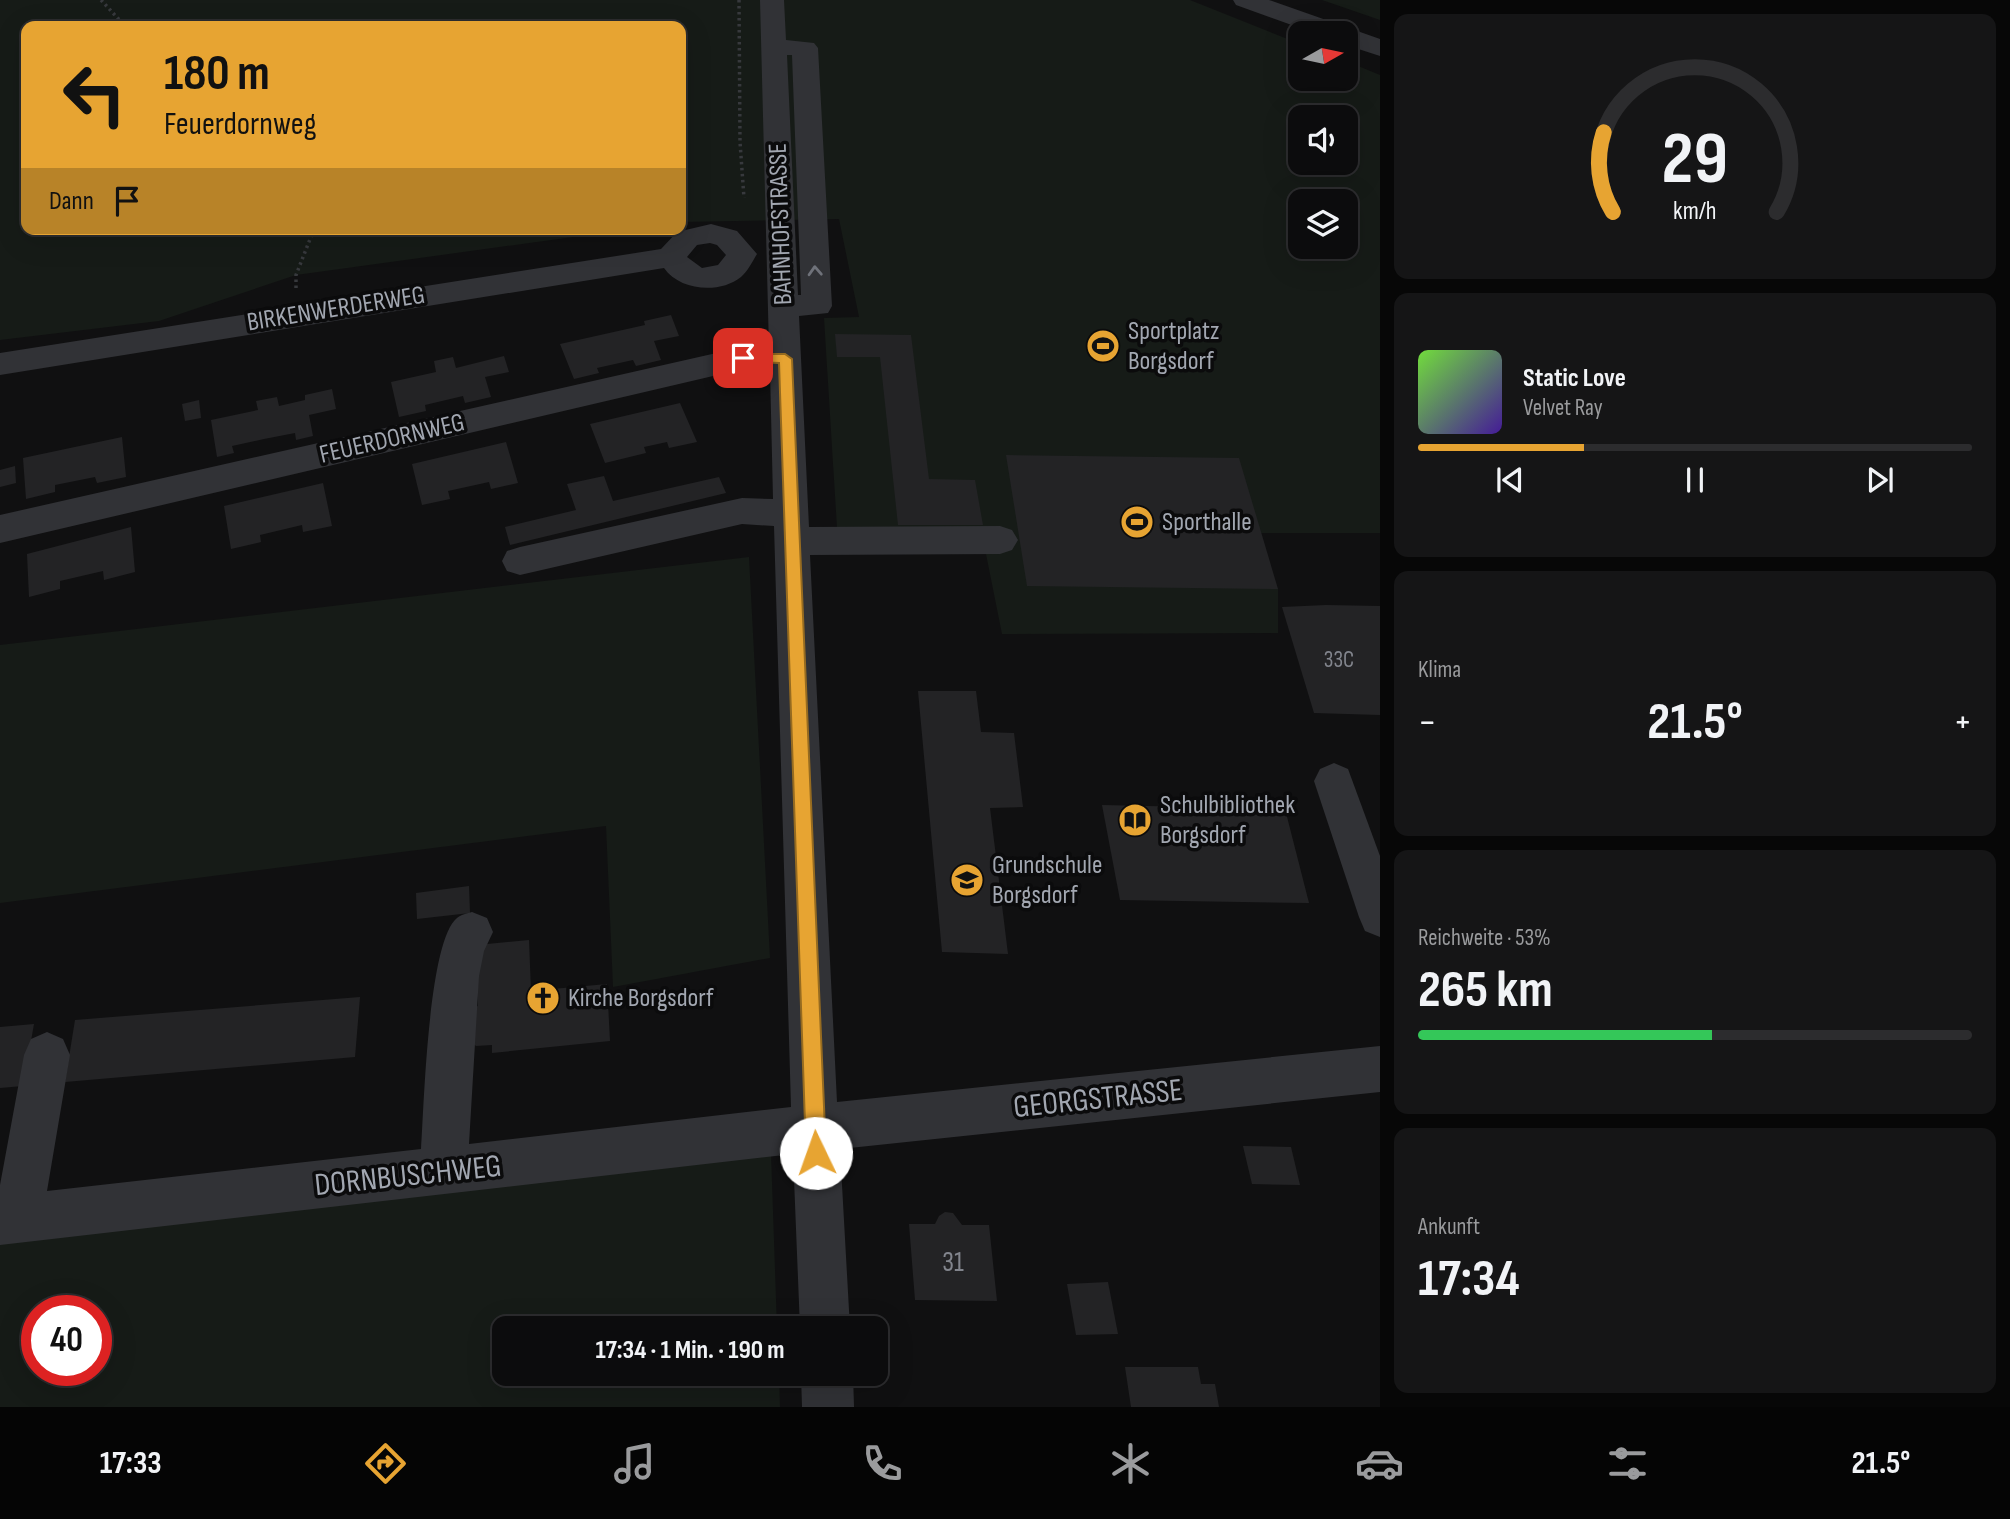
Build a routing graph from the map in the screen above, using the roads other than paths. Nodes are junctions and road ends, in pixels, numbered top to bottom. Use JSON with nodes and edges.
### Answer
{"nodes":[{"id":1,"x":772,"y":0,"type":"edge"},
{"id":2,"x":1245,"y":0,"type":"edge"},
{"id":3,"x":1304,"y":21,"type":"edge"},
{"id":4,"x":1358,"y":40,"type":"edge"},
{"id":5,"x":774,"y":47,"type":"junction"},
{"id":6,"x":1380,"y":48,"type":"edge"},
{"id":7,"x":783,"y":254,"type":"junction"},
{"id":8,"x":784,"y":305,"type":"junction"},
{"id":9,"x":785,"y":359,"type":"junction"},
{"id":10,"x":0,"y":364,"type":"edge"},
{"id":11,"x":792,"y":527,"type":"junction"},
{"id":12,"x":0,"y":529,"type":"edge"},
{"id":13,"x":1000,"y":540,"type":"dead end"},
{"id":14,"x":520,"y":561,"type":"dead end"},
{"id":15,"x":1334,"y":781,"type":"dead end"},
{"id":16,"x":1380,"y":917,"type":"edge"},
{"id":17,"x":472,"y":932,"type":"dead end"},
{"id":18,"x":47,"y":1055,"type":"dead end"},
{"id":19,"x":1380,"y":1069,"type":"edge"},
{"id":20,"x":815,"y":1128,"type":"junction"},
{"id":21,"x":443,"y":1172,"type":"junction"},
{"id":22,"x":9,"y":1220,"type":"edge"},
{"id":23,"x":824,"y":1316,"type":"edge"},
{"id":24,"x":827,"y":1386,"type":"edge"},
{"id":25,"x":828,"y":1407,"type":"edge"}],
"edges":[{"from":1,"to":5,"type":"street","name":"BAHNHOFSTRASSE"},
{"from":2,"to":3,"type":"street"},
{"from":4,"to":6,"type":"street"},
{"from":5,"to":7,"type":"street","name":"BAHNHOFSTRASSE"},
{"from":8,"to":5,"type":"street","one_way":true},
{"from":7,"to":8,"type":"street","name":"BAHNHOFSTRASSE"},
{"from":7,"to":10,"type":"street","name":"BIRKENWERDERWEG"},
{"from":8,"to":9,"type":"street","name":"BAHNHOFSTRASSE"},
{"from":9,"to":11,"type":"street","name":"BAHNHOFSTRASSE"},
{"from":9,"to":12,"type":"street","name":"FEUERDORNWEG"},
{"from":11,"to":13,"type":"street"},
{"from":11,"to":14,"type":"street"},
{"from":11,"to":20,"type":"street","name":"BAHNHOFSTRASSE"},
{"from":15,"to":16,"type":"street"},
{"from":17,"to":21,"type":"street"},
{"from":18,"to":22,"type":"street"},
{"from":19,"to":20,"type":"street","name":"GEORGSTRASSE"},
{"from":20,"to":21,"type":"street","name":"DORNBUSCHWEG"},
{"from":20,"to":23,"type":"street","name":"BAHNHOFSTRASSE"},
{"from":21,"to":22,"type":"street","name":"DORNBUSCHWEG"},
{"from":24,"to":25,"type":"street"}]}
